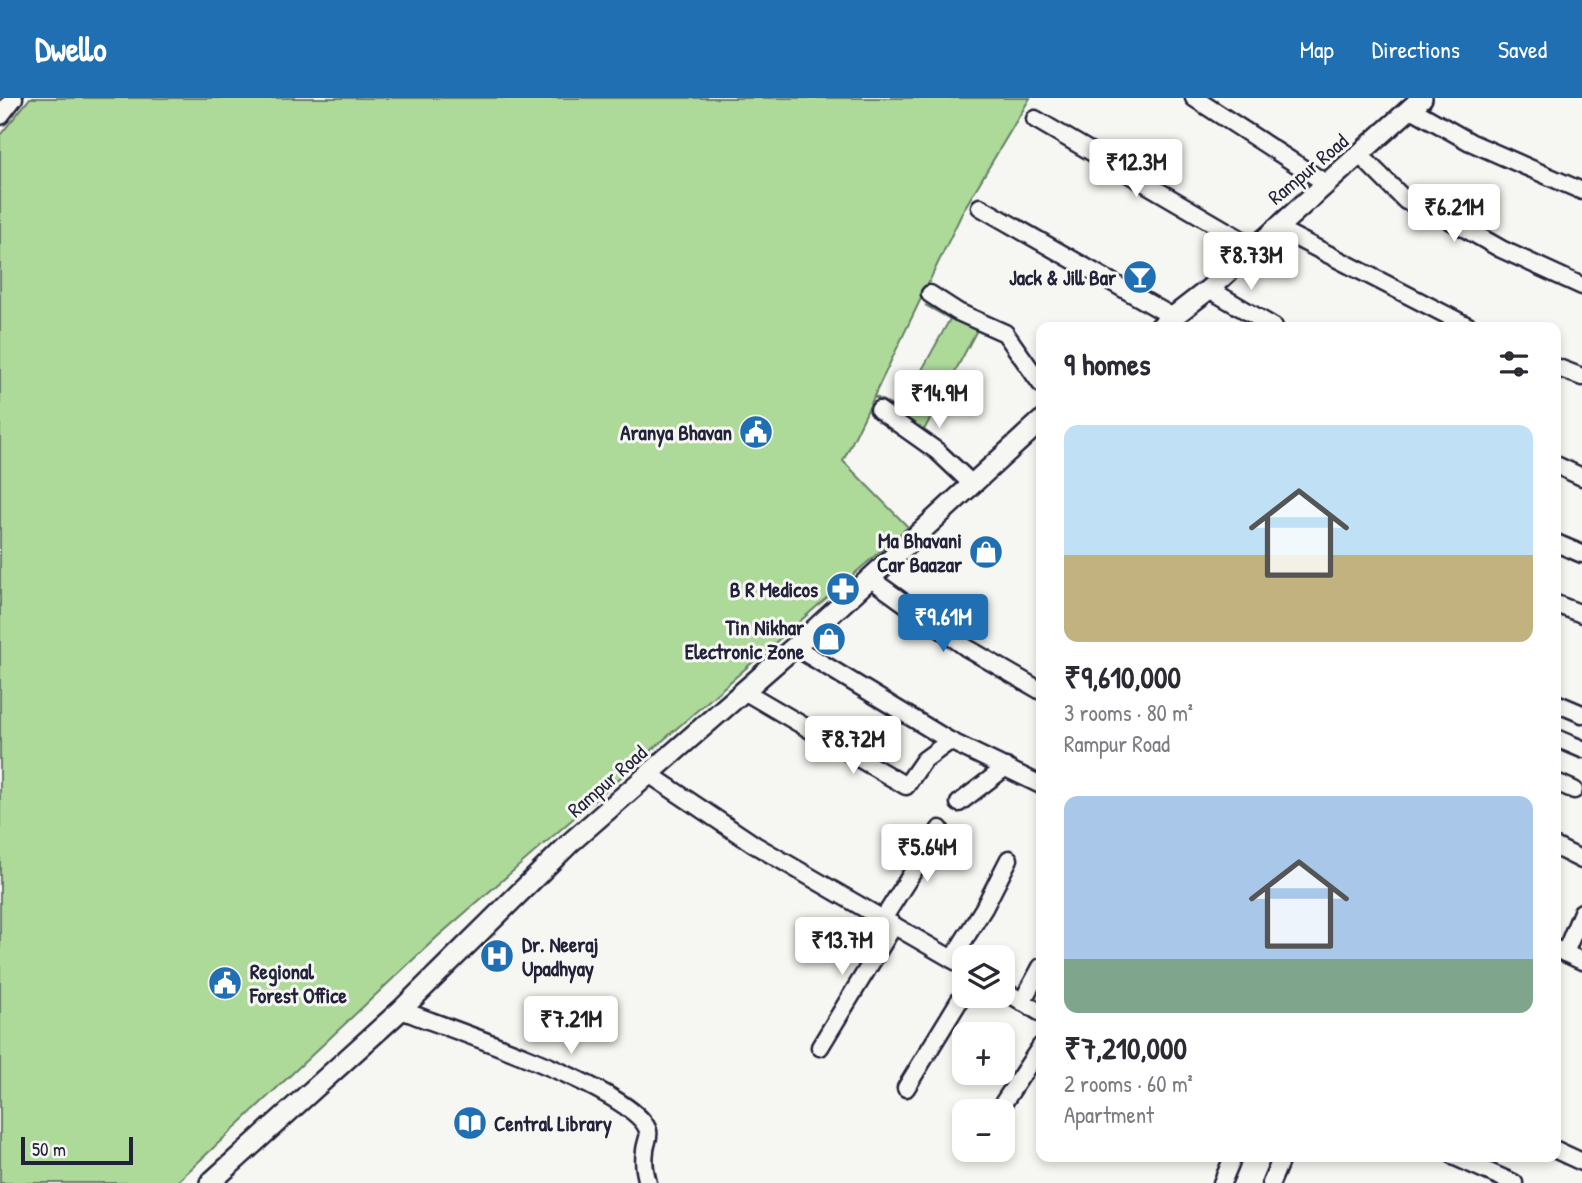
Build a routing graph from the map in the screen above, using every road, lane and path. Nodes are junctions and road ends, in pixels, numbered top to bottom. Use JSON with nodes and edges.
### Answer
{"nodes":[{"id":1,"x":14,"y":98,"type":"edge"},
{"id":2,"x":1194,"y":98,"type":"edge"},
{"id":3,"x":1416,"y":103,"type":"edge"},
{"id":4,"x":0,"y":116,"type":"edge"},
{"id":5,"x":1035,"y":119,"type":"dead end"},
{"id":6,"x":1360,"y":155,"type":"junction"},
{"id":7,"x":1327,"y":184,"type":"junction"},
{"id":8,"x":1582,"y":191,"type":"edge"},
{"id":9,"x":980,"y":206,"type":"dead end"},
{"id":10,"x":1275,"y":227,"type":"junction"},
{"id":11,"x":1254,"y":247,"type":"junction"},
{"id":12,"x":1582,"y":286,"type":"edge"},
{"id":13,"x":1209,"y":289,"type":"junction"},
{"id":14,"x":930,"y":294,"type":"dead end"},
{"id":15,"x":1166,"y":322,"type":"edge"},
{"id":16,"x":1265,"y":322,"type":"edge"},
{"id":17,"x":1460,"y":322,"type":"edge"},
{"id":18,"x":1561,"y":369,"type":"edge"},
{"id":19,"x":1036,"y":377,"type":"edge"},
{"id":20,"x":1582,"y":377,"type":"edge"},
{"id":21,"x":879,"y":410,"type":"dead end"},
{"id":22,"x":1036,"y":426,"type":"edge"},
{"id":23,"x":1561,"y":467,"type":"edge"},
{"id":24,"x":1582,"y":477,"type":"edge"},
{"id":25,"x":973,"y":485,"type":"junction"},
{"id":26,"x":1561,"y":545,"type":"edge"},
{"id":27,"x":1582,"y":554,"type":"edge"},
{"id":28,"x":871,"y":579,"type":"junction"},
{"id":29,"x":1561,"y":606,"type":"edge"},
{"id":30,"x":1582,"y":614,"type":"edge"},
{"id":31,"x":795,"y":647,"type":"junction"},
{"id":32,"x":1036,"y":688,"type":"edge"},
{"id":33,"x":744,"y":691,"type":"junction"},
{"id":34,"x":1561,"y":705,"type":"edge"},
{"id":35,"x":1582,"y":714,"type":"edge"},
{"id":36,"x":1561,"y":740,"type":"edge"},
{"id":37,"x":950,"y":741,"type":"junction"},
{"id":38,"x":1582,"y":749,"type":"edge"},
{"id":39,"x":1006,"y":767,"type":"junction"},
{"id":40,"x":649,"y":774,"type":"junction"},
{"id":41,"x":1036,"y":782,"type":"edge"},
{"id":42,"x":1561,"y":784,"type":"edge"},
{"id":43,"x":1574,"y":790,"type":"dead end"},
{"id":44,"x":960,"y":803,"type":"dead end"},
{"id":45,"x":940,"y":829,"type":"dead end"},
{"id":46,"x":1561,"y":850,"type":"edge"},
{"id":47,"x":1009,"y":859,"type":"dead end"},
{"id":48,"x":1582,"y":860,"type":"edge"},
{"id":49,"x":1582,"y":912,"type":"edge"},
{"id":50,"x":889,"y":922,"type":"junction"},
{"id":51,"x":967,"y":945,"type":"edge"},
{"id":52,"x":1561,"y":949,"type":"edge"},
{"id":53,"x":1561,"y":951,"type":"edge"},
{"id":54,"x":952,"y":959,"type":"edge"},
{"id":55,"x":1582,"y":961,"type":"edge"},
{"id":56,"x":1036,"y":976,"type":"edge"},
{"id":57,"x":1015,"y":998,"type":"edge"},
{"id":58,"x":1022,"y":1002,"type":"junction"},
{"id":59,"x":955,"y":1008,"type":"edge"},
{"id":60,"x":401,"y":1010,"type":"junction"},
{"id":61,"x":1036,"y":1010,"type":"edge"},
{"id":62,"x":820,"y":1047,"type":"dead end"},
{"id":63,"x":1036,"y":1054,"type":"edge"},
{"id":64,"x":906,"y":1088,"type":"dead end"},
{"id":65,"x":1006,"y":1099,"type":"edge"},
{"id":66,"x":1561,"y":1152,"type":"edge"},
{"id":67,"x":1231,"y":1162,"type":"edge"},
{"id":68,"x":1280,"y":1162,"type":"edge"},
{"id":69,"x":1466,"y":1162,"type":"edge"},
{"id":70,"x":1582,"y":1162,"type":"edge"},
{"id":71,"x":210,"y":1183,"type":"edge"},
{"id":72,"x":648,"y":1183,"type":"edge"},
{"id":73,"x":1222,"y":1183,"type":"edge"},
{"id":74,"x":1271,"y":1183,"type":"edge"},
{"id":75,"x":1514,"y":1183,"type":"edge"}],
"edges":[{"from":1,"to":4,"type":"street"},
{"from":2,"to":7,"type":"street"},
{"from":3,"to":6,"type":"main road","name":"Rampur Road"},
{"from":3,"to":8,"type":"street"},
{"from":5,"to":11,"type":"street"},
{"from":6,"to":7,"type":"main road","name":"Rampur Road"},
{"from":6,"to":12,"type":"street"},
{"from":7,"to":10,"type":"main road","name":"Rampur Road"},
{"from":9,"to":15,"type":"street"},
{"from":10,"to":11,"type":"main road","name":"Rampur Road"},
{"from":10,"to":17,"type":"street"},
{"from":11,"to":13,"type":"main road","name":"Rampur Road"},
{"from":13,"to":15,"type":"main road","name":"Rampur Road"},
{"from":13,"to":16,"type":"street"},
{"from":14,"to":19,"type":"street"},
{"from":18,"to":20,"type":"street"},
{"from":21,"to":25,"type":"street"},
{"from":22,"to":25,"type":"main road","name":"Rampur Road"},
{"from":23,"to":24,"type":"street"},
{"from":25,"to":28,"type":"main road","name":"Rampur Road"},
{"from":26,"to":27,"type":"street"},
{"from":28,"to":31,"type":"main road","name":"Rampur Road"},
{"from":28,"to":32,"type":"street"},
{"from":29,"to":30,"type":"street"},
{"from":31,"to":33,"type":"main road","name":"Rampur Road"},
{"from":31,"to":37,"type":"street"},
{"from":33,"to":37,"type":"street"},
{"from":33,"to":40,"type":"main road","name":"Rampur Road"},
{"from":34,"to":35,"type":"street"},
{"from":36,"to":38,"type":"street"},
{"from":37,"to":39,"type":"street"},
{"from":39,"to":41,"type":"street"},
{"from":39,"to":44,"type":"street"},
{"from":40,"to":50,"type":"street"},
{"from":40,"to":60,"type":"main road","name":"Rampur Road"},
{"from":42,"to":43,"type":"street"},
{"from":45,"to":50,"type":"street"},
{"from":46,"to":48,"type":"street"},
{"from":47,"to":51,"type":"street"},
{"from":49,"to":52,"type":"street"},
{"from":50,"to":54,"type":"street"},
{"from":50,"to":62,"type":"street"},
{"from":53,"to":55,"type":"street"},
{"from":56,"to":58,"type":"street"},
{"from":57,"to":58,"type":"street"},
{"from":58,"to":61,"type":"street"},
{"from":59,"to":64,"type":"street"},
{"from":60,"to":71,"type":"main road","name":"Rampur Road"},
{"from":60,"to":72,"type":"street"},
{"from":63,"to":65,"type":"street"},
{"from":66,"to":70,"type":"street"},
{"from":67,"to":73,"type":"street"},
{"from":68,"to":74,"type":"street"},
{"from":69,"to":75,"type":"street"}]}
